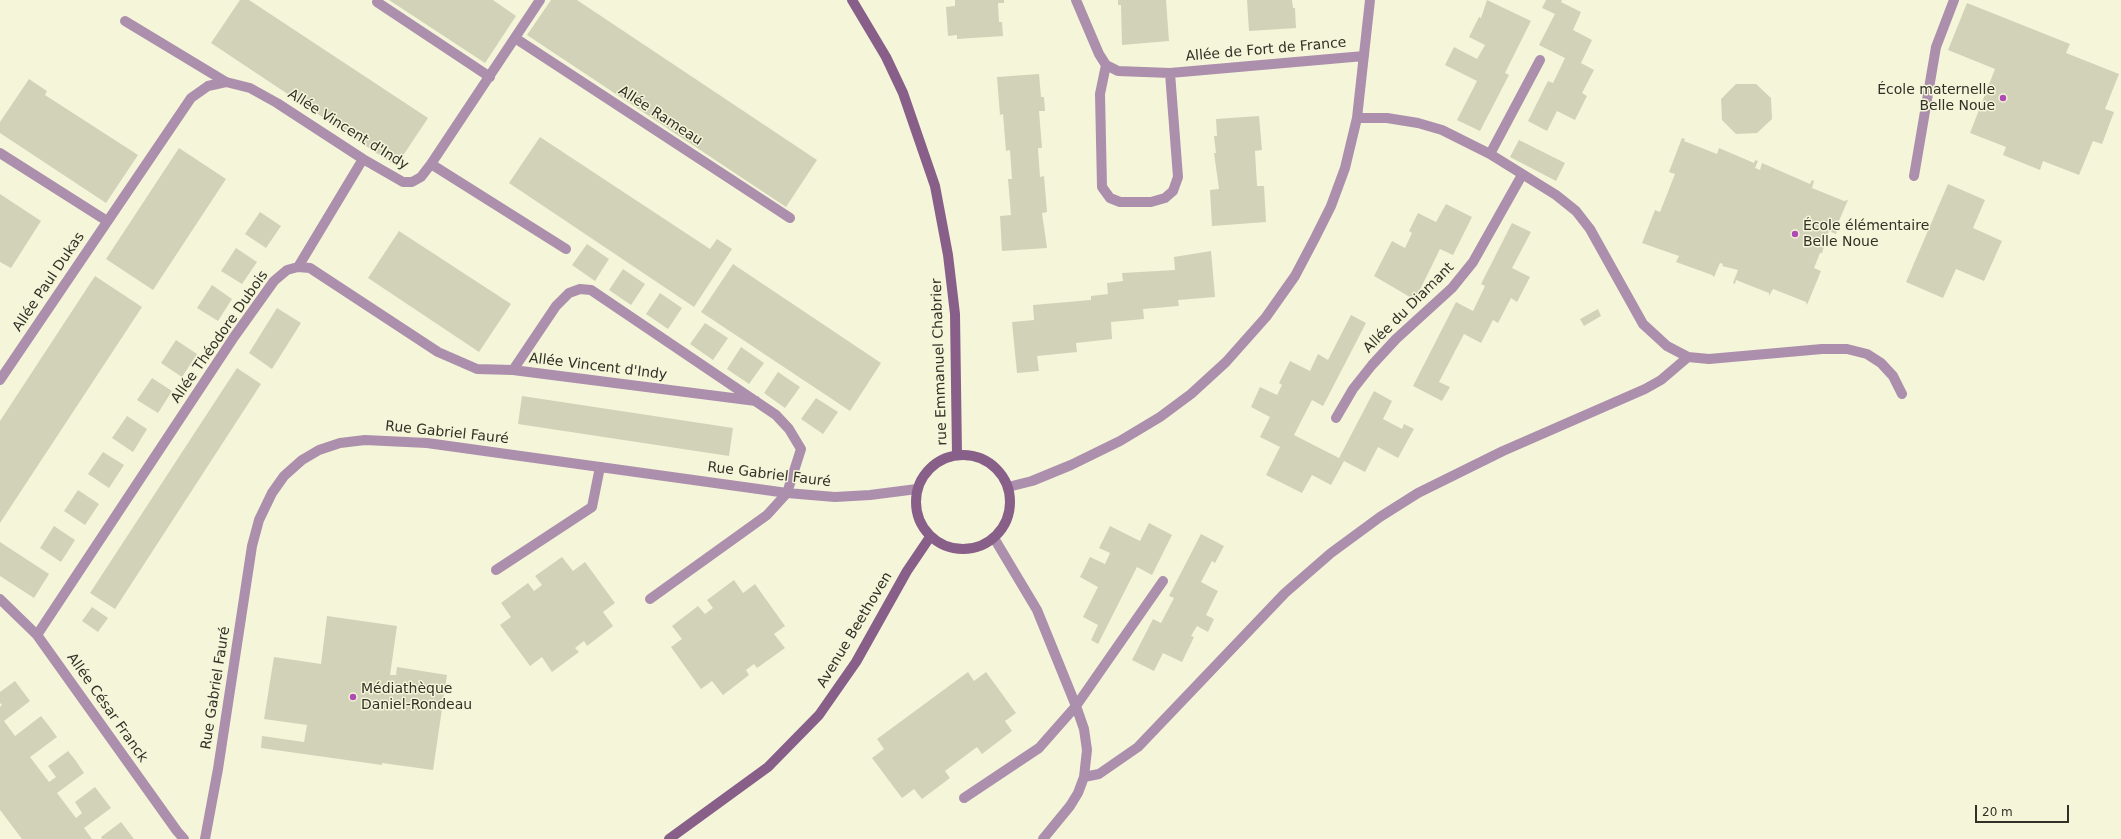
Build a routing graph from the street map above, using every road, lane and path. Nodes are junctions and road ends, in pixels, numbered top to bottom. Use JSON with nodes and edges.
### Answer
{"nodes":[{"id":1,"x":540,"y":0,"type":"edge"},
{"id":2,"x":852,"y":0,"type":"edge"},
{"id":3,"x":1076,"y":0,"type":"edge"},
{"id":4,"x":1370,"y":0,"type":"edge"},
{"id":5,"x":1954,"y":0,"type":"edge"},
{"id":6,"x":377,"y":2,"type":"dead end"},
{"id":7,"x":125,"y":21,"type":"dead end"},
{"id":8,"x":515,"y":38,"type":"junction"},
{"id":9,"x":1364,"y":56,"type":"junction"},
{"id":10,"x":1540,"y":60,"type":"dead end"},
{"id":11,"x":1106,"y":65,"type":"junction"},
{"id":12,"x":1170,"y":73,"type":"junction"},
{"id":13,"x":490,"y":76,"type":"junction"},
{"id":14,"x":226,"y":82,"type":"junction"},
{"id":15,"x":208,"y":86,"type":"joint"},
{"id":16,"x":1357,"y":118,"type":"junction"},
{"id":17,"x":0,"y":153,"type":"edge"},
{"id":18,"x":1490,"y":154,"type":"junction"},
{"id":19,"x":363,"y":159,"type":"junction"},
{"id":20,"x":432,"y":164,"type":"junction"},
{"id":21,"x":1522,"y":175,"type":"junction"},
{"id":22,"x":1914,"y":176,"type":"dead end"},
{"id":23,"x":790,"y":218,"type":"dead end"},
{"id":24,"x":107,"y":221,"type":"junction"},
{"id":25,"x":566,"y":249,"type":"dead end"},
{"id":26,"x":298,"y":267,"type":"junction"},
{"id":27,"x":1688,"y":357,"type":"junction"},
{"id":28,"x":513,"y":370,"type":"junction"},
{"id":29,"x":0,"y":380,"type":"edge"},
{"id":30,"x":1902,"y":394,"type":"dead end"},
{"id":31,"x":756,"y":401,"type":"junction"},
{"id":32,"x":1336,"y":418,"type":"dead end"},
{"id":33,"x":957,"y":454,"type":"junction"},
{"id":34,"x":600,"y":466,"type":"junction"},
{"id":35,"x":1008,"y":487,"type":"junction"},
{"id":36,"x":917,"y":489,"type":"junction"},
{"id":37,"x":787,"y":493,"type":"junction"},
{"id":38,"x":930,"y":536,"type":"junction"},
{"id":39,"x":994,"y":538,"type":"junction"},
{"id":40,"x":496,"y":570,"type":"dead end"},
{"id":41,"x":1163,"y":581,"type":"dead end"},
{"id":42,"x":0,"y":599,"type":"edge"},
{"id":43,"x":650,"y":599,"type":"dead end"},
{"id":44,"x":37,"y":635,"type":"junction"},
{"id":45,"x":1076,"y":706,"type":"junction"},
{"id":46,"x":1084,"y":777,"type":"junction"},
{"id":47,"x":964,"y":798,"type":"dead end"},
{"id":48,"x":184,"y":839,"type":"edge"},
{"id":49,"x":205,"y":839,"type":"edge"},
{"id":50,"x":669,"y":839,"type":"edge"},
{"id":51,"x":1043,"y":839,"type":"edge"}],
"edges":[{"from":1,"to":8,"type":"street"},
{"from":2,"to":33,"type":"street","name":"rue Emmanuel Chabrier"},
{"from":3,"to":11,"type":"street"},
{"from":4,"to":9,"type":"street"},
{"from":5,"to":22,"type":"street"},
{"from":6,"to":13,"type":"street"},
{"from":7,"to":14,"type":"street"},
{"from":8,"to":13,"type":"street"},
{"from":8,"to":23,"type":"street","name":"Allée Rameau"},
{"from":9,"to":12,"type":"street","name":"Allée de Fort de France"},
{"from":9,"to":16,"type":"street"},
{"from":10,"to":18,"type":"street"},
{"from":11,"to":12,"type":"street","name":"Allée de Fort de France"},
{"from":11,"to":12,"type":"street","name":"Allée de Fort de France"},
{"from":13,"to":20,"type":"street"},
{"from":14,"to":15,"type":"street","name":"Allée Vincent d'Indy"},
{"from":14,"to":19,"type":"street","name":"Allée Vincent d'Indy"},
{"from":15,"to":24,"type":"street","name":"Allée Paul Dukas"},
{"from":16,"to":18,"type":"street"},
{"from":16,"to":35,"type":"street"},
{"from":17,"to":24,"type":"street"},
{"from":18,"to":21,"type":"street"},
{"from":19,"to":20,"type":"street","name":"Allée Vincent d'Indy"},
{"from":19,"to":26,"type":"street"},
{"from":20,"to":25,"type":"street","name":"Allée Vincent d'Indy"},
{"from":21,"to":27,"type":"street"},
{"from":21,"to":32,"type":"street","name":"Allée du Diamant"},
{"from":24,"to":29,"type":"street","name":"Allée Paul Dukas"},
{"from":26,"to":28,"type":"street"},
{"from":26,"to":44,"type":"street","name":"Allée Théodore Dubois"},
{"from":27,"to":30,"type":"street"},
{"from":27,"to":46,"type":"street"},
{"from":28,"to":31,"type":"street","name":"Allée Vincent d'Indy"},
{"from":28,"to":31,"type":"street","name":"Allée Vincent d'Indy"},
{"from":31,"to":37,"type":"street","name":"Allée Vincent d'Indy"},
{"from":33,"to":35,"type":"street"},
{"from":33,"to":36,"type":"street"},
{"from":34,"to":37,"type":"street","name":"Rue Gabriel Fauré"},
{"from":34,"to":40,"type":"street"},
{"from":34,"to":49,"type":"street","name":"Rue Gabriel Fauré"},
{"from":35,"to":39,"type":"street"},
{"from":36,"to":37,"type":"street","name":"Rue Gabriel Fauré"},
{"from":36,"to":38,"type":"street"},
{"from":37,"to":43,"type":"street"},
{"from":38,"to":39,"type":"street"},
{"from":38,"to":50,"type":"street","name":"Avenue Beethoven"},
{"from":39,"to":45,"type":"street"},
{"from":41,"to":45,"type":"street"},
{"from":42,"to":44,"type":"street","name":"Allée César Franck"},
{"from":44,"to":48,"type":"street","name":"Allée César Franck"},
{"from":45,"to":46,"type":"street"},
{"from":45,"to":47,"type":"street"},
{"from":46,"to":51,"type":"street"}]}
